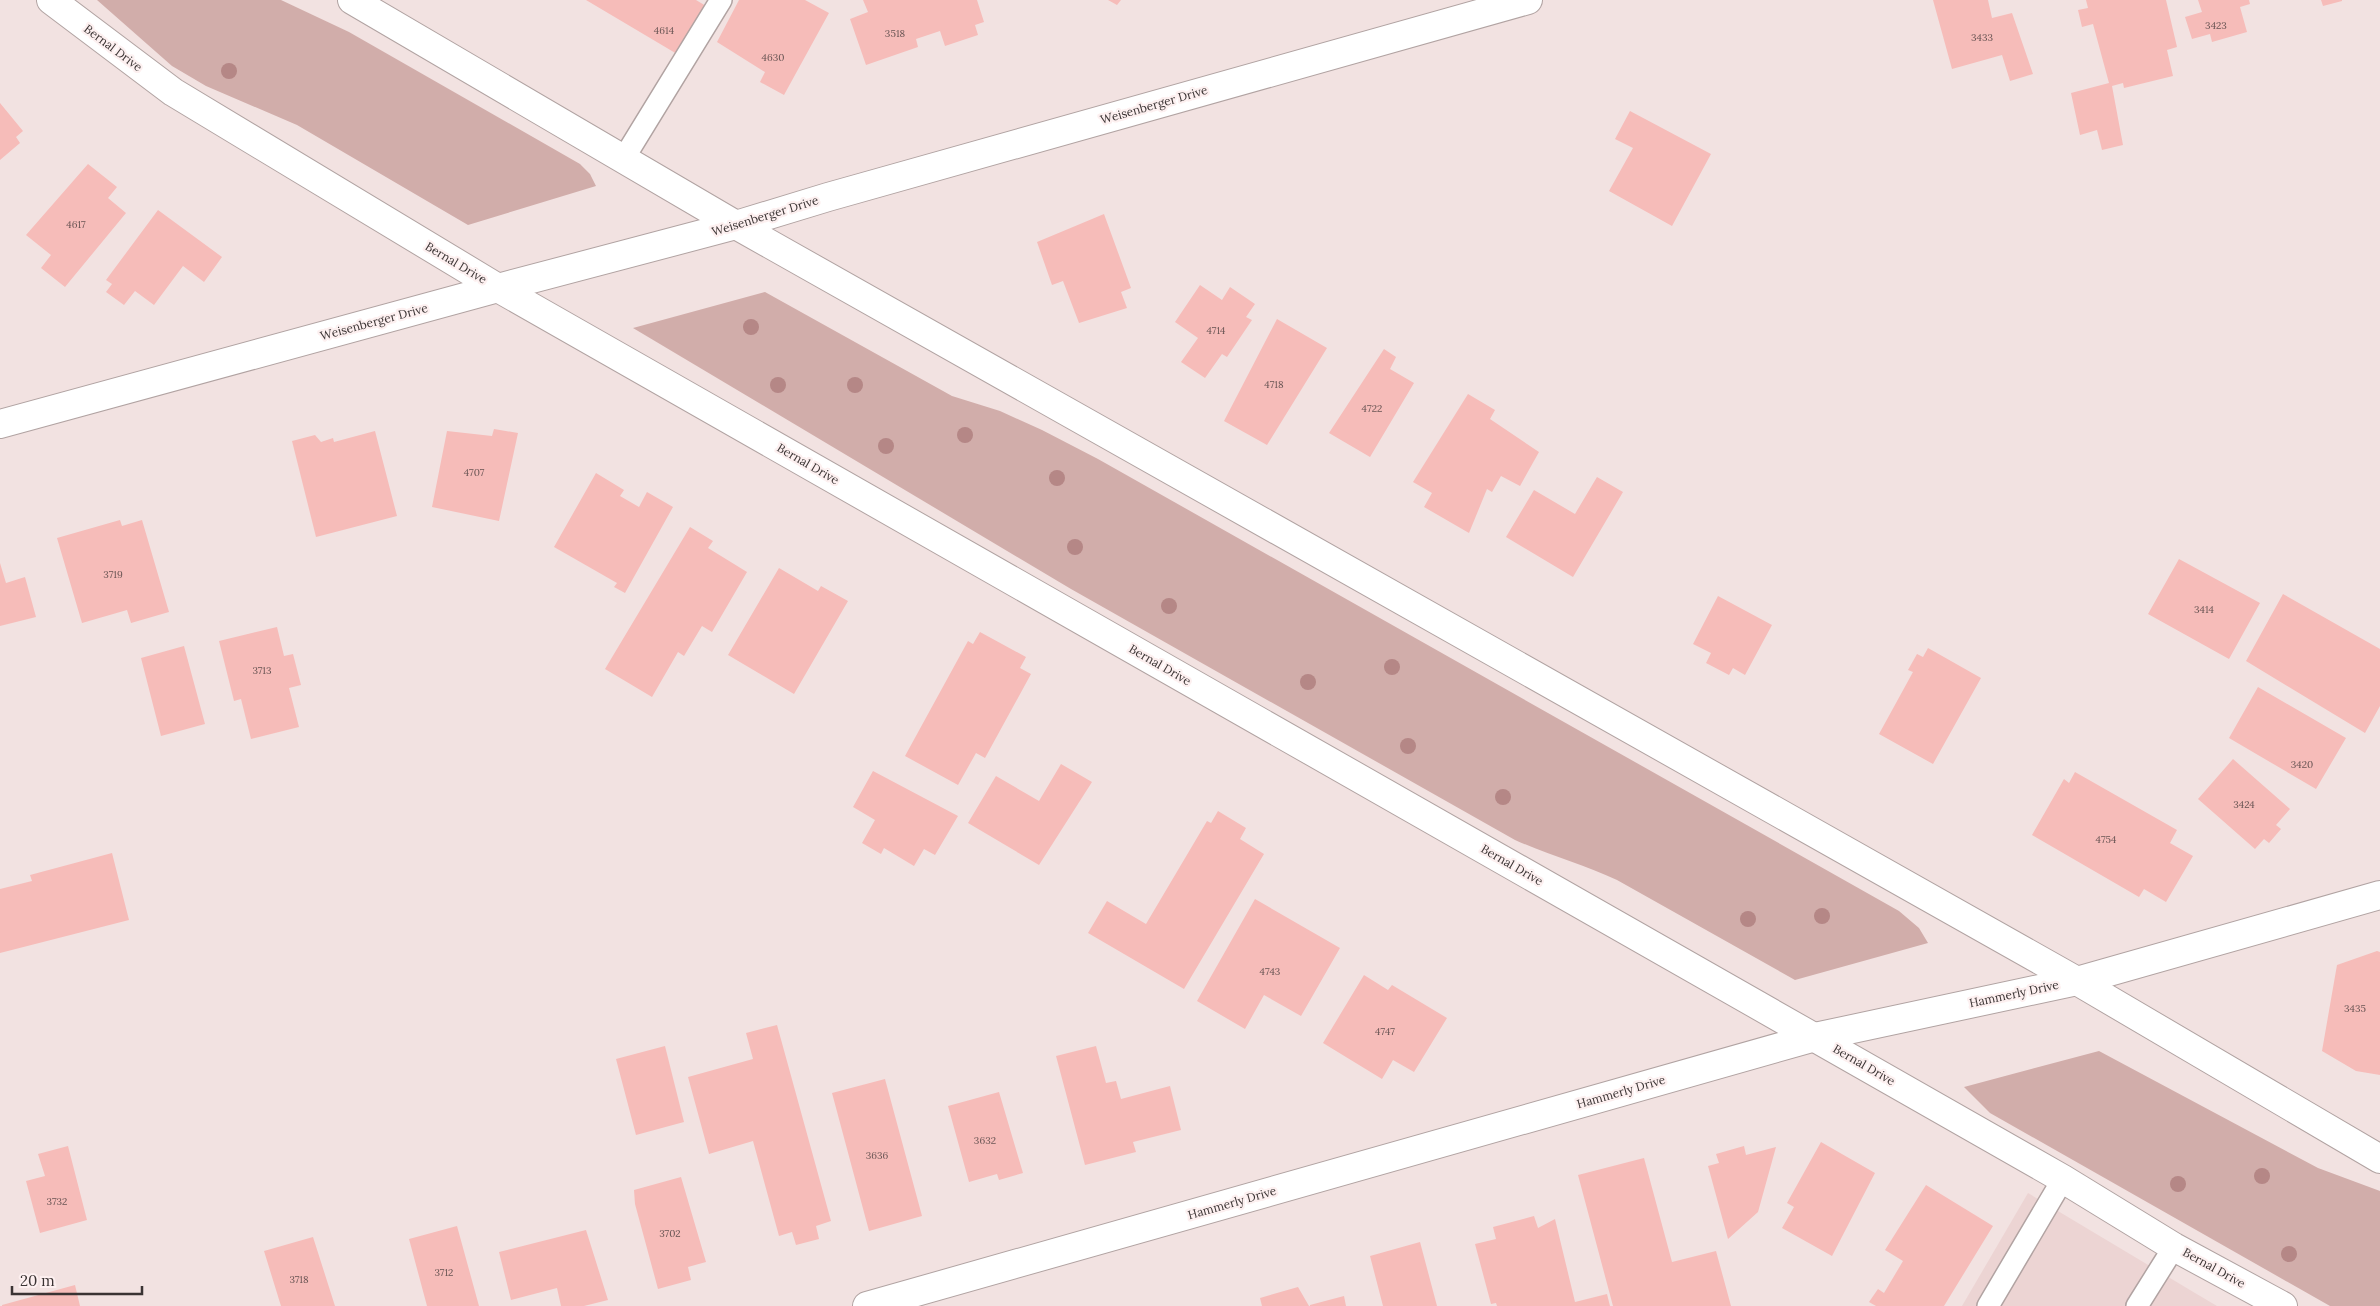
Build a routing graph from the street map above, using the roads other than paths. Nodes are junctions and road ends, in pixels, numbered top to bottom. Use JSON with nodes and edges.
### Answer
{"nodes":[{"id":1,"x":52,"y":0,"type":"edge"},
{"id":2,"x":352,"y":0,"type":"edge"},
{"id":3,"x":721,"y":0,"type":"edge"},
{"id":4,"x":1528,"y":0,"type":"edge"},
{"id":5,"x":624,"y":158,"type":"junction"},
{"id":6,"x":736,"y":225,"type":"junction"},
{"id":7,"x":498,"y":288,"type":"junction"},
{"id":8,"x":0,"y":424,"type":"edge"},
{"id":9,"x":2380,"y":895,"type":"edge"},
{"id":10,"x":2077,"y":980,"type":"junction"},
{"id":11,"x":1814,"y":1037,"type":"junction"},
{"id":12,"x":2380,"y":1159,"type":"edge"},
{"id":13,"x":2063,"y":1179,"type":"junction"},
{"id":14,"x":2174,"y":1247,"type":"junction"},
{"id":15,"x":867,"y":1306,"type":"edge"},
{"id":16,"x":1988,"y":1306,"type":"edge"},
{"id":17,"x":2137,"y":1306,"type":"edge"},
{"id":18,"x":2283,"y":1306,"type":"edge"}],
"edges":[{"from":1,"to":7,"type":"street","name":"Bernal Drive"},
{"from":2,"to":5,"type":"street"},
{"from":3,"to":5,"type":"lane"},
{"from":4,"to":6,"type":"street","name":"Weisenberger Drive"},
{"from":5,"to":6,"type":"street"},
{"from":6,"to":7,"type":"street","name":"Weisenberger Drive"},
{"from":6,"to":10,"type":"street"},
{"from":7,"to":8,"type":"street","name":"Weisenberger Drive"},
{"from":7,"to":11,"type":"street","name":"Bernal Drive"},
{"from":9,"to":10,"type":"street","name":"Hammerly Drive"},
{"from":10,"to":11,"type":"street","name":"Hammerly Drive"},
{"from":10,"to":12,"type":"street"},
{"from":11,"to":13,"type":"street","name":"Bernal Drive"},
{"from":11,"to":15,"type":"street","name":"Hammerly Drive"},
{"from":13,"to":14,"type":"street","name":"Bernal Drive"},
{"from":13,"to":16,"type":"lane"},
{"from":14,"to":17,"type":"lane"},
{"from":14,"to":18,"type":"street","name":"Bernal Drive"}]}
